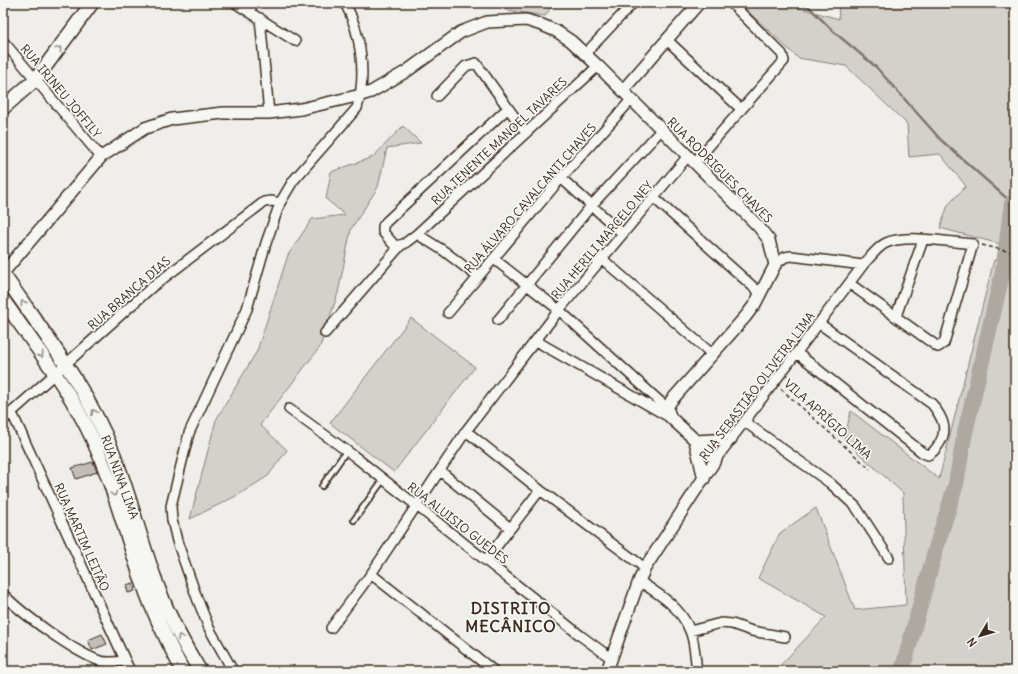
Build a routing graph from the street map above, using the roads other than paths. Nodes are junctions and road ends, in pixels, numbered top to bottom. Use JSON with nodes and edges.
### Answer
{"nodes":[{"id":1,"x":235,"y":3,"type":"edge"},
{"id":2,"x":254,"y":3,"type":"edge"},
{"id":3,"x":345,"y":3,"type":"edge"},
{"id":4,"x":633,"y":3,"type":"edge"},
{"id":5,"x":699,"y":3,"type":"edge"},
{"id":6,"x":731,"y":3,"type":"edge"},
{"id":7,"x":90,"y":4,"type":"edge"},
{"id":8,"x":249,"y":11,"type":"junction"},
{"id":9,"x":260,"y":18,"type":"junction"},
{"id":10,"x":667,"y":40,"type":"junction"},
{"id":11,"x":3,"y":41,"type":"edge"},
{"id":12,"x":295,"y":41,"type":"dead end"},
{"id":13,"x":585,"y":54,"type":"junction"},
{"id":14,"x":598,"y":66,"type":"junction"},
{"id":15,"x":36,"y":79,"type":"junction"},
{"id":16,"x":622,"y":90,"type":"junction"},
{"id":17,"x":361,"y":95,"type":"junction"},
{"id":18,"x":437,"y":96,"type":"dead end"},
{"id":19,"x":632,"y":100,"type":"junction"},
{"id":20,"x":3,"y":108,"type":"edge"},
{"id":21,"x":508,"y":108,"type":"junction"},
{"id":22,"x":741,"y":109,"type":"junction"},
{"id":23,"x":269,"y":113,"type":"junction"},
{"id":24,"x":662,"y":129,"type":"junction"},
{"id":25,"x":526,"y":133,"type":"junction"},
{"id":26,"x":101,"y":157,"type":"junction"},
{"id":27,"x":691,"y":159,"type":"junction"},
{"id":28,"x":561,"y":178,"type":"junction"},
{"id":29,"x":653,"y":197,"type":"junction"},
{"id":30,"x":280,"y":203,"type":"junction"},
{"id":31,"x":591,"y":206,"type":"junction"},
{"id":32,"x":622,"y":233,"type":"junction"},
{"id":33,"x":417,"y":234,"type":"junction"},
{"id":34,"x":923,"y":240,"type":"junction"},
{"id":35,"x":400,"y":246,"type":"junction"},
{"id":36,"x":601,"y":258,"type":"junction"},
{"id":37,"x":494,"y":259,"type":"junction"},
{"id":38,"x":775,"y":265,"type":"junction"},
{"id":39,"x":864,"y":265,"type":"junction"},
{"id":40,"x":3,"y":274,"type":"edge"},
{"id":41,"x":478,"y":277,"type":"junction"},
{"id":42,"x":526,"y":284,"type":"junction"},
{"id":43,"x":850,"y":284,"type":"junction"},
{"id":44,"x":760,"y":293,"type":"junction"},
{"id":45,"x":3,"y":300,"type":"edge"},
{"id":46,"x":559,"y":310,"type":"junction"},
{"id":47,"x":448,"y":313,"type":"dead end"},
{"id":48,"x":896,"y":316,"type":"junction"},
{"id":49,"x":498,"y":320,"type":"dead end"},
{"id":50,"x":820,"y":324,"type":"junction"},
{"id":51,"x":325,"y":333,"type":"dead end"},
{"id":52,"x":536,"y":341,"type":"junction"},
{"id":53,"x":797,"y":353,"type":"junction"},
{"id":54,"x":713,"y":355,"type":"junction"},
{"id":55,"x":65,"y":364,"type":"junction"},
{"id":56,"x":54,"y":374,"type":"junction"},
{"id":57,"x":289,"y":409,"type":"dead end"},
{"id":58,"x":12,"y":413,"type":"junction"},
{"id":59,"x":669,"y":413,"type":"junction"},
{"id":60,"x":3,"y":420,"type":"edge"},
{"id":61,"x":745,"y":422,"type":"junction"},
{"id":62,"x":466,"y":431,"type":"junction"},
{"id":63,"x":731,"y":438,"type":"junction"},
{"id":64,"x":695,"y":441,"type":"junction"},
{"id":65,"x":346,"y":450,"type":"junction"},
{"id":66,"x":716,"y":459,"type":"junction"},
{"id":67,"x":440,"y":471,"type":"junction"},
{"id":68,"x":704,"y":479,"type":"junction"},
{"id":69,"x":383,"y":480,"type":"junction"},
{"id":70,"x":322,"y":486,"type":"dead end"},
{"id":71,"x":540,"y":490,"type":"junction"},
{"id":72,"x":416,"y":507,"type":"junction"},
{"id":73,"x":354,"y":520,"type":"dead end"},
{"id":74,"x":510,"y":528,"type":"junction"},
{"id":75,"x":889,"y":558,"type":"dead end"},
{"id":76,"x":486,"y":560,"type":"junction"},
{"id":77,"x":645,"y":568,"type":"junction"},
{"id":78,"x":371,"y":574,"type":"junction"},
{"id":79,"x":639,"y":581,"type":"junction"},
{"id":80,"x":3,"y":594,"type":"edge"},
{"id":81,"x":6,"y":604,"type":"edge"},
{"id":82,"x":331,"y":628,"type":"dead end"},
{"id":83,"x":690,"y":631,"type":"junction"},
{"id":84,"x":785,"y":637,"type":"dead end"},
{"id":85,"x":611,"y":658,"type":"junction"},
{"id":86,"x":124,"y":661,"type":"junction"},
{"id":87,"x":130,"y":671,"type":"edge"},
{"id":88,"x":183,"y":671,"type":"edge"},
{"id":89,"x":200,"y":671,"type":"edge"},
{"id":90,"x":233,"y":671,"type":"edge"},
{"id":91,"x":494,"y":671,"type":"edge"},
{"id":92,"x":607,"y":671,"type":"edge"},
{"id":93,"x":697,"y":671,"type":"edge"}],
"edges":[{"from":1,"to":8,"type":"street"},
{"from":2,"to":8,"type":"street"},
{"from":3,"to":17,"type":"street"},
{"from":4,"to":13,"type":"street"},
{"from":5,"to":10,"type":"street"},
{"from":6,"to":22,"type":"street","name":"RUA HERILI MARCELO NEY"},
{"from":15,"to":7,"type":"main road","one_way":true},
{"from":8,"to":9,"type":"street"},
{"from":9,"to":12,"type":"street"},
{"from":9,"to":23,"type":"street"},
{"from":10,"to":16,"type":"street"},
{"from":10,"to":22,"type":"street"},
{"from":11,"to":15,"type":"street","name":"RUA IRINEU JOFFILY"},
{"from":13,"to":14,"type":"street","name":"RUA RODRIGUES CHAVES"},
{"from":13,"to":17,"type":"street","name":"RUA RODRIGUES CHAVES"},
{"from":14,"to":16,"type":"street","name":"RUA RODRIGUES CHAVES"},
{"from":14,"to":25,"type":"street","name":"RUA TENENTE MANOEL TAVARES"},
{"from":15,"to":20,"type":"main road"},
{"from":15,"to":26,"type":"street","name":"RUA IRINEU JOFFILY"},
{"from":16,"to":19,"type":"street","name":"RUA RODRIGUES CHAVES"},
{"from":17,"to":23,"type":"street","name":"RUA RODRIGUES CHAVES"},
{"from":17,"to":30,"type":"street"},
{"from":18,"to":21,"type":"street"},
{"from":19,"to":24,"type":"street","name":"RUA RODRIGUES CHAVES"},
{"from":19,"to":28,"type":"street","name":"RUA ÁLVARO CAVALCANTI CHAVES"},
{"from":21,"to":25,"type":"street"},
{"from":21,"to":35,"type":"street"},
{"from":22,"to":27,"type":"street","name":"RUA HERILI MARCELO NEY"},
{"from":23,"to":26,"type":"street","name":"RUA RODRIGUES CHAVES"},
{"from":24,"to":27,"type":"street","name":"RUA RODRIGUES CHAVES"},
{"from":24,"to":31,"type":"street"},
{"from":25,"to":33,"type":"street","name":"RUA TENENTE MANOEL TAVARES"},
{"from":26,"to":40,"type":"street","name":"RUA RODRIGUES CHAVES"},
{"from":27,"to":29,"type":"street","name":"RUA HERILI MARCELO NEY"},
{"from":27,"to":38,"type":"street","name":"RUA RODRIGUES CHAVES"},
{"from":28,"to":31,"type":"street"},
{"from":28,"to":37,"type":"street","name":"RUA ÁLVARO CAVALCANTI CHAVES"},
{"from":29,"to":32,"type":"street","name":"RUA HERILI MARCELO NEY"},
{"from":29,"to":44,"type":"street"},
{"from":30,"to":55,"type":"street","name":"RUA BRANCA DIAS"},
{"from":30,"to":90,"type":"street"},
{"from":31,"to":32,"type":"street"},
{"from":31,"to":42,"type":"street"},
{"from":32,"to":36,"type":"street","name":"RUA HERILI MARCELO NEY"},
{"from":33,"to":35,"type":"street","name":"RUA TENENTE MANOEL TAVARES"},
{"from":33,"to":41,"type":"street"},
{"from":34,"to":39,"type":"street","name":"RUA SEBASTIÃO OLIVEIRA LIMA"},
{"from":34,"to":48,"type":"street"},
{"from":34,"to":48,"type":"street","name":"RUA SEBASTIÃO OLIVEIRA LIMA"},
{"from":35,"to":51,"type":"street"},
{"from":36,"to":46,"type":"street","name":"RUA HERILI MARCELO NEY"},
{"from":36,"to":54,"type":"street"},
{"from":37,"to":41,"type":"street","name":"RUA ÁLVARO CAVALCANTI CHAVES"},
{"from":37,"to":42,"type":"street"},
{"from":38,"to":39,"type":"street"},
{"from":38,"to":44,"type":"street"},
{"from":39,"to":43,"type":"street","name":"RUA SEBASTIÃO OLIVEIRA LIMA"},
{"from":55,"to":40,"type":"main road","name":"RUA NINA LIMA","one_way":true},
{"from":41,"to":47,"type":"street","name":"RUA ÁLVARO CAVALCANTI CHAVES"},
{"from":42,"to":46,"type":"street"},
{"from":42,"to":49,"type":"street"},
{"from":43,"to":48,"type":"street"},
{"from":43,"to":50,"type":"street","name":"RUA SEBASTIÃO OLIVEIRA LIMA"},
{"from":44,"to":54,"type":"street"},
{"from":45,"to":56,"type":"main road","name":"RUA NINA LIMA","one_way":true},
{"from":46,"to":52,"type":"street","name":"RUA HERILI MARCELO NEY"},
{"from":46,"to":59,"type":"street"},
{"from":50,"to":53,"type":"street","name":"RUA SEBASTIÃO OLIVEIRA LIMA"},
{"from":50,"to":53,"type":"street"},
{"from":52,"to":59,"type":"street"},
{"from":52,"to":62,"type":"street","name":"RUA HERILI MARCELO NEY"},
{"from":53,"to":61,"type":"street","name":"RUA SEBASTIÃO OLIVEIRA LIMA"},
{"from":54,"to":59,"type":"street"},
{"from":55,"to":56,"type":"street","name":"RUA BRANCA DIAS"},
{"from":89,"to":55,"type":"main road","name":"RUA NINA LIMA","one_way":true},
{"from":56,"to":58,"type":"street","name":"RUA BRANCA DIAS"},
{"from":56,"to":88,"type":"main road","name":"RUA NINA LIMA","one_way":true},
{"from":57,"to":65,"type":"street","name":"RUA ALUISIO GUEDES"},
{"from":58,"to":60,"type":"street","name":"RUA BRANCA DIAS"},
{"from":58,"to":86,"type":"street","name":"RUA MARTIM LEITÃO"},
{"from":59,"to":64,"type":"street"},
{"from":61,"to":63,"type":"street","name":"RUA SEBASTIÃO OLIVEIRA LIMA"},
{"from":61,"to":75,"type":"street"},
{"from":62,"to":67,"type":"street","name":"RUA HERILI MARCELO NEY"},
{"from":62,"to":71,"type":"street"},
{"from":63,"to":64,"type":"street"},
{"from":63,"to":66,"type":"street","name":"RUA SEBASTIÃO OLIVEIRA LIMA"},
{"from":64,"to":66,"type":"street"},
{"from":64,"to":68,"type":"street"},
{"from":65,"to":69,"type":"street","name":"RUA ALUISIO GUEDES"},
{"from":65,"to":70,"type":"lane"},
{"from":66,"to":68,"type":"street","name":"RUA SEBASTIÃO OLIVEIRA LIMA"},
{"from":67,"to":72,"type":"street","name":"RUA HERILI MARCELO NEY"},
{"from":67,"to":74,"type":"street"},
{"from":68,"to":77,"type":"street","name":"RUA SEBASTIÃO OLIVEIRA LIMA"},
{"from":69,"to":72,"type":"street","name":"RUA ALUISIO GUEDES"},
{"from":69,"to":73,"type":"lane"},
{"from":71,"to":74,"type":"street"},
{"from":71,"to":77,"type":"street"},
{"from":72,"to":76,"type":"street","name":"RUA ALUISIO GUEDES"},
{"from":72,"to":78,"type":"street","name":"RUA HERILI MARCELO NEY"},
{"from":74,"to":76,"type":"street"},
{"from":76,"to":85,"type":"street","name":"RUA ALUISIO GUEDES"},
{"from":77,"to":79,"type":"street","name":"RUA SEBASTIÃO OLIVEIRA LIMA"},
{"from":78,"to":82,"type":"street","name":"RUA HERILI MARCELO NEY"},
{"from":78,"to":91,"type":"street"},
{"from":79,"to":83,"type":"street"},
{"from":79,"to":85,"type":"street","name":"RUA SEBASTIÃO OLIVEIRA LIMA"},
{"from":80,"to":81,"type":"street"},
{"from":81,"to":86,"type":"street"},
{"from":83,"to":84,"type":"street"},
{"from":83,"to":93,"type":"street"},
{"from":85,"to":92,"type":"street","name":"RUA SEBASTIÃO OLIVEIRA LIMA"},
{"from":86,"to":87,"type":"street","name":"RUA MARTIM LEITÃO"}]}
